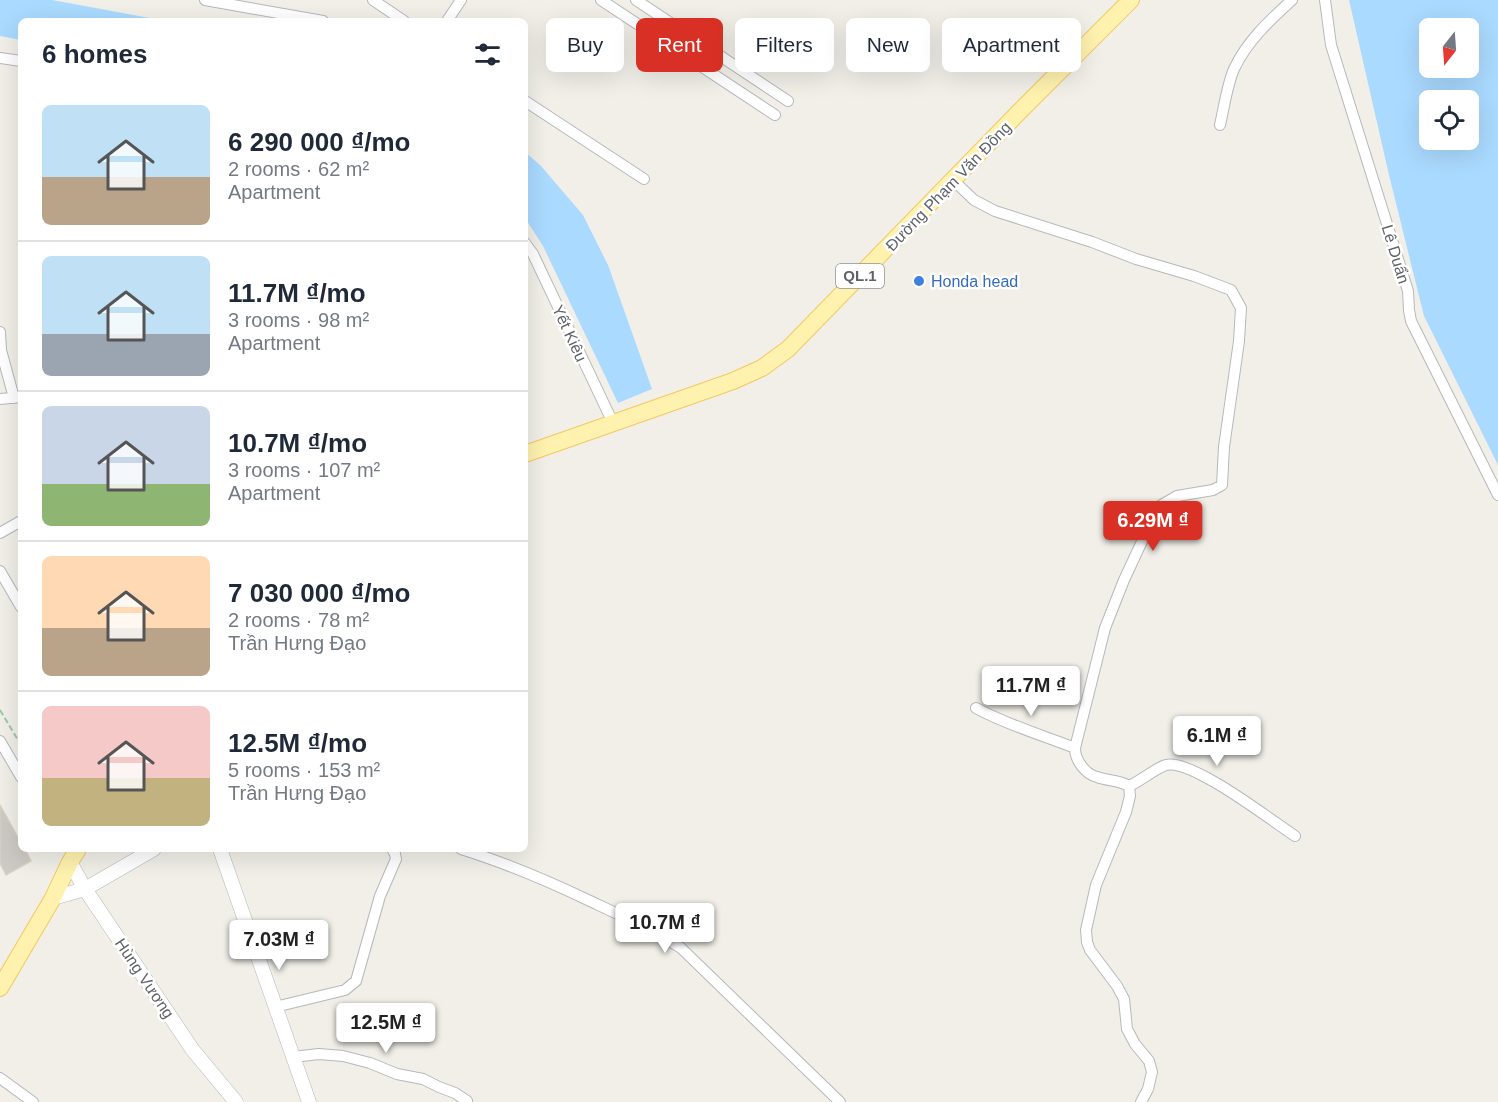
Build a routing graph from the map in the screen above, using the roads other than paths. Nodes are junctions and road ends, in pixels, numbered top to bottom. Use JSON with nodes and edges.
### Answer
{"nodes":[{"id":1,"x":205,"y":0,"type":"edge"},
{"id":2,"x":373,"y":0,"type":"edge"},
{"id":3,"x":461,"y":0,"type":"edge"},
{"id":4,"x":601,"y":0,"type":"edge"},
{"id":5,"x":636,"y":0,"type":"edge"},
{"id":6,"x":1131,"y":0,"type":"edge"},
{"id":7,"x":1292,"y":0,"type":"edge"},
{"id":8,"x":1326,"y":0,"type":"edge"},
{"id":9,"x":306,"y":18,"type":"edge"},
{"id":10,"x":400,"y":18,"type":"edge"},
{"id":11,"x":449,"y":18,"type":"edge"},
{"id":12,"x":0,"y":58,"type":"edge"},
{"id":13,"x":18,"y":61,"type":"edge"},
{"id":14,"x":789,"y":101,"type":"dead end"},
{"id":15,"x":528,"y":103,"type":"edge"},
{"id":16,"x":775,"y":115,"type":"dead end"},
{"id":17,"x":1220,"y":125,"type":"dead end"},
{"id":18,"x":644,"y":179,"type":"dead end"},
{"id":19,"x":953,"y":180,"type":"junction"},
{"id":20,"x":528,"y":247,"type":"edge"},
{"id":21,"x":0,"y":332,"type":"edge"},
{"id":22,"x":17,"y":397,"type":"edge"},
{"id":23,"x":0,"y":399,"type":"edge"},
{"id":24,"x":613,"y":423,"type":"junction"},
{"id":25,"x":528,"y":453,"type":"edge"},
{"id":26,"x":1498,"y":495,"type":"edge"},
{"id":27,"x":18,"y":523,"type":"edge"},
{"id":28,"x":0,"y":533,"type":"edge"},
{"id":29,"x":0,"y":571,"type":"edge"},
{"id":30,"x":18,"y":602,"type":"edge"},
{"id":31,"x":976,"y":708,"type":"dead end"},
{"id":32,"x":0,"y":741,"type":"edge"},
{"id":33,"x":1076,"y":748,"type":"junction"},
{"id":34,"x":18,"y":772,"type":"edge"},
{"id":35,"x":1129,"y":786,"type":"junction"},
{"id":36,"x":1295,"y":837,"type":"dead end"},
{"id":37,"x":149,"y":852,"type":"edge"},
{"id":38,"x":221,"y":852,"type":"edge"},
{"id":39,"x":394,"y":852,"type":"edge"},
{"id":40,"x":470,"y":852,"type":"edge"},
{"id":41,"x":70,"y":853,"type":"edge"},
{"id":42,"x":85,"y":890,"type":"junction"},
{"id":43,"x":53,"y":898,"type":"junction"},
{"id":44,"x":0,"y":988,"type":"edge"},
{"id":45,"x":275,"y":1007,"type":"junction"},
{"id":46,"x":293,"y":1057,"type":"junction"},
{"id":47,"x":0,"y":1078,"type":"edge"},
{"id":48,"x":467,"y":1101,"type":"edge"},
{"id":49,"x":33,"y":1102,"type":"edge"},
{"id":50,"x":236,"y":1102,"type":"edge"},
{"id":51,"x":309,"y":1102,"type":"edge"},
{"id":52,"x":840,"y":1102,"type":"edge"},
{"id":53,"x":1141,"y":1102,"type":"edge"}],
"edges":[{"from":1,"to":9,"type":"street"},
{"from":2,"to":10,"type":"street"},
{"from":3,"to":11,"type":"street"},
{"from":4,"to":16,"type":"street"},
{"from":5,"to":14,"type":"street"},
{"from":6,"to":19,"type":"main road","name":"Đường Phạm Văn Đồng","number":"QL.1"},
{"from":7,"to":17,"type":"street"},
{"from":8,"to":26,"type":"street","name":"Lê Duẩn"},
{"from":12,"to":13,"type":"street"},
{"from":15,"to":18,"type":"street"},
{"from":19,"to":24,"type":"main road","name":"Đường Phạm Văn Đồng","number":"QL.1"},
{"from":19,"to":33,"type":"street"},
{"from":20,"to":24,"type":"street","name":"Yết Kiêu"},
{"from":21,"to":22,"type":"street"},
{"from":22,"to":23,"type":"street"},
{"from":24,"to":25,"type":"main road","name":"Đường Phạm Văn Đồng","number":"QL.1"},
{"from":27,"to":28,"type":"street"},
{"from":29,"to":30,"type":"street"},
{"from":31,"to":33,"type":"street"},
{"from":32,"to":34,"type":"street"},
{"from":33,"to":35,"type":"street"},
{"from":35,"to":36,"type":"street"},
{"from":35,"to":53,"type":"street"},
{"from":37,"to":42,"type":"street"},
{"from":38,"to":45,"type":"street"},
{"from":39,"to":45,"type":"street"},
{"from":40,"to":52,"type":"street"},
{"from":41,"to":42,"type":"street","name":"Hùng Vương"},
{"from":41,"to":43,"type":"main road"},
{"from":42,"to":43,"type":"street"},
{"from":42,"to":50,"type":"street","name":"Hùng Vương"},
{"from":43,"to":44,"type":"main road"},
{"from":45,"to":46,"type":"street"},
{"from":46,"to":48,"type":"street"},
{"from":46,"to":51,"type":"street"},
{"from":47,"to":49,"type":"street"}]}
